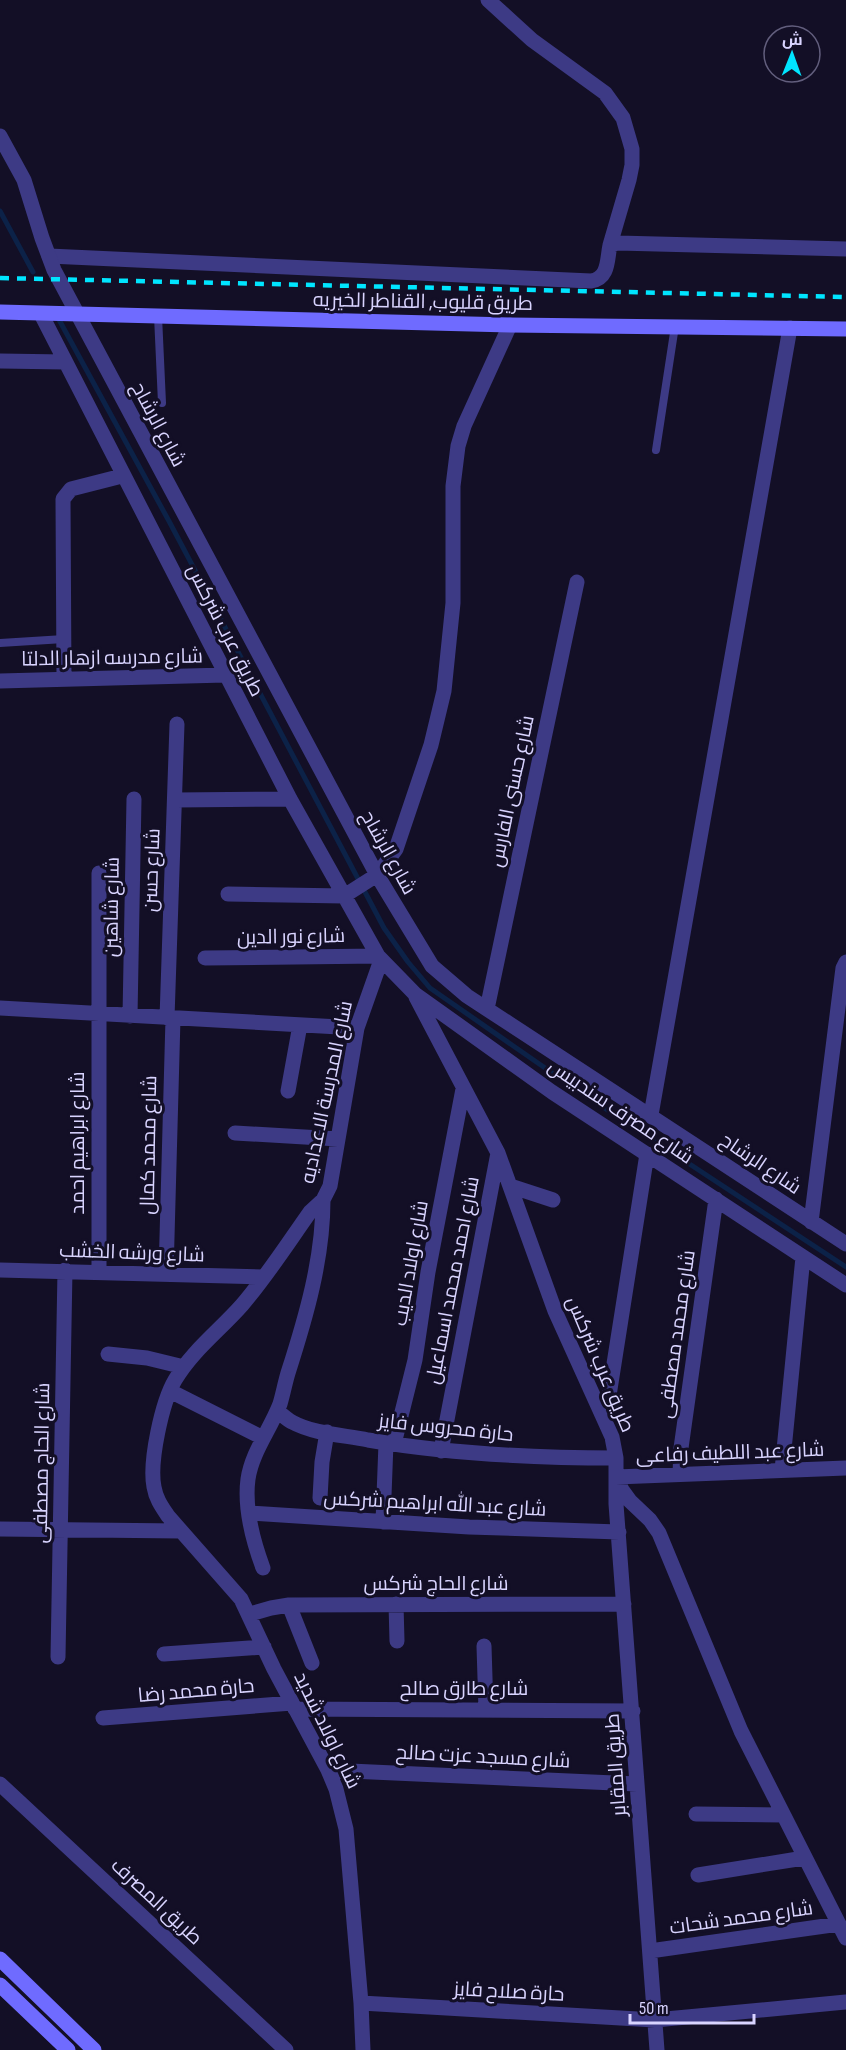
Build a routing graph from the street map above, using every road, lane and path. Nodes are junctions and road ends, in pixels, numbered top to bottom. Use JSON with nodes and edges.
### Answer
{"nodes":[{"id":1,"x":488,"y":0,"type":"edge"},
{"id":2,"x":0,"y":136,"type":"edge"},
{"id":3,"x":610,"y":245,"type":"junction"},
{"id":4,"x":846,"y":249,"type":"edge"},
{"id":5,"x":49,"y":256,"type":"junction"},
{"id":6,"x":0,"y":312,"type":"edge"},
{"id":7,"x":41,"y":314,"type":"junction"},
{"id":8,"x":78,"y":315,"type":"junction"},
{"id":9,"x":158,"y":316,"type":"junction"},
{"id":10,"x":510,"y":324,"type":"junction"},
{"id":11,"x":675,"y":326,"type":"junction"},
{"id":12,"x":790,"y":328,"type":"junction"},
{"id":13,"x":846,"y":329,"type":"edge"},
{"id":14,"x":0,"y":361,"type":"edge"},
{"id":15,"x":65,"y":362,"type":"junction"},
{"id":16,"x":162,"y":403,"type":"dead end"},
{"id":17,"x":656,"y":450,"type":"dead end"},
{"id":18,"x":122,"y":476,"type":"junction"},
{"id":19,"x":577,"y":582,"type":"dead end"},
{"id":20,"x":64,"y":639,"type":"junction"},
{"id":21,"x":0,"y":643,"type":"edge"},
{"id":22,"x":225,"y":675,"type":"junction"},
{"id":23,"x":64,"y":679,"type":"junction"},
{"id":24,"x":0,"y":681,"type":"edge"},
{"id":25,"x":177,"y":724,"type":"dead end"},
{"id":26,"x":134,"y":799,"type":"dead end"},
{"id":27,"x":290,"y":799,"type":"junction"},
{"id":28,"x":175,"y":800,"type":"junction"},
{"id":29,"x":99,"y":873,"type":"dead end"},
{"id":30,"x":377,"y":875,"type":"junction"},
{"id":31,"x":228,"y":894,"type":"dead end"},
{"id":32,"x":344,"y":896,"type":"junction"},
{"id":33,"x":205,"y":958,"type":"dead end"},
{"id":34,"x":379,"y":958,"type":"junction"},
{"id":35,"x":846,"y":962,"type":"edge"},
{"id":36,"x":415,"y":994,"type":"junction"},
{"id":37,"x":0,"y":1008,"type":"edge"},
{"id":38,"x":487,"y":1009,"type":"junction"},
{"id":39,"x":98,"y":1014,"type":"junction"},
{"id":40,"x":130,"y":1016,"type":"junction"},
{"id":41,"x":170,"y":1018,"type":"junction"},
{"id":42,"x":300,"y":1025,"type":"junction"},
{"id":43,"x":357,"y":1029,"type":"junction"},
{"id":44,"x":463,"y":1089,"type":"junction"},
{"id":45,"x":288,"y":1091,"type":"dead end"},
{"id":46,"x":651,"y":1115,"type":"junction"},
{"id":47,"x":235,"y":1133,"type":"dead end"},
{"id":48,"x":338,"y":1138,"type":"junction"},
{"id":49,"x":498,"y":1153,"type":"junction"},
{"id":50,"x":647,"y":1154,"type":"junction"},
{"id":51,"x":510,"y":1186,"type":"junction"},
{"id":52,"x":716,"y":1199,"type":"junction"},
{"id":53,"x":323,"y":1200,"type":"junction"},
{"id":54,"x":553,"y":1200,"type":"dead end"},
{"id":55,"x":811,"y":1222,"type":"junction"},
{"id":56,"x":846,"y":1244,"type":"edge"},
{"id":57,"x":803,"y":1257,"type":"junction"},
{"id":58,"x":0,"y":1270,"type":"edge"},
{"id":59,"x":65,"y":1270,"type":"junction"},
{"id":60,"x":99,"y":1272,"type":"junction"},
{"id":61,"x":166,"y":1274,"type":"junction"},
{"id":62,"x":263,"y":1277,"type":"junction"},
{"id":63,"x":846,"y":1285,"type":"edge"},
{"id":64,"x":108,"y":1354,"type":"dead end"},
{"id":65,"x":184,"y":1366,"type":"junction"},
{"id":66,"x":170,"y":1391,"type":"junction"},
{"id":67,"x":277,"y":1411,"type":"junction"},
{"id":68,"x":605,"y":1420,"type":"junction"},
{"id":69,"x":327,"y":1432,"type":"junction"},
{"id":70,"x":263,"y":1438,"type":"junction"},
{"id":71,"x":390,"y":1444,"type":"junction"},
{"id":72,"x":441,"y":1451,"type":"junction"},
{"id":73,"x":616,"y":1458,"type":"junction"},
{"id":74,"x":846,"y":1468,"type":"edge"},
{"id":75,"x":782,"y":1470,"type":"junction"},
{"id":76,"x":680,"y":1474,"type":"junction"},
{"id":77,"x":616,"y":1477,"type":"junction"},
{"id":78,"x":320,"y":1498,"type":"dead end"},
{"id":79,"x":249,"y":1513,"type":"junction"},
{"id":80,"x":383,"y":1522,"type":"junction"},
{"id":81,"x":0,"y":1529,"type":"edge"},
{"id":82,"x":61,"y":1529,"type":"junction"},
{"id":83,"x":180,"y":1531,"type":"junction"},
{"id":84,"x":619,"y":1532,"type":"junction"},
{"id":85,"x":264,"y":1568,"type":"dead end"},
{"id":86,"x":396,"y":1604,"type":"junction"},
{"id":87,"x":624,"y":1604,"type":"junction"},
{"id":88,"x":289,"y":1605,"type":"junction"},
{"id":89,"x":250,"y":1614,"type":"junction"},
{"id":90,"x":397,"y":1641,"type":"dead end"},
{"id":91,"x":484,"y":1646,"type":"dead end"},
{"id":92,"x":264,"y":1647,"type":"junction"},
{"id":93,"x":164,"y":1654,"type":"dead end"},
{"id":94,"x":58,"y":1657,"type":"dead end"},
{"id":95,"x":312,"y":1663,"type":"dead end"},
{"id":96,"x":293,"y":1706,"type":"junction"},
{"id":97,"x":486,"y":1710,"type":"junction"},
{"id":98,"x":633,"y":1710,"type":"junction"},
{"id":99,"x":103,"y":1718,"type":"dead end"},
{"id":100,"x":328,"y":1770,"type":"junction"},
{"id":101,"x":0,"y":1784,"type":"edge"},
{"id":102,"x":637,"y":1784,"type":"junction"},
{"id":103,"x":696,"y":1814,"type":"dead end"},
{"id":104,"x":783,"y":1815,"type":"junction"},
{"id":105,"x":804,"y":1858,"type":"junction"},
{"id":106,"x":698,"y":1875,"type":"dead end"},
{"id":107,"x":842,"y":1931,"type":"edge"},
{"id":108,"x":650,"y":1951,"type":"junction"},
{"id":109,"x":0,"y":1959,"type":"edge"},
{"id":110,"x":0,"y":1985,"type":"edge"},
{"id":111,"x":846,"y":2002,"type":"edge"},
{"id":112,"x":361,"y":2003,"type":"junction"},
{"id":113,"x":655,"y":2020,"type":"junction"},
{"id":114,"x":68,"y":2050,"type":"edge"},
{"id":115,"x":94,"y":2050,"type":"edge"},
{"id":116,"x":286,"y":2050,"type":"edge"},
{"id":117,"x":363,"y":2050,"type":"edge"},
{"id":118,"x":657,"y":2050,"type":"edge"}],
"edges":[{"from":1,"to":3,"type":"street","name":"طريق قليوب, القناطر الخيريه"},
{"from":2,"to":5,"type":"street","name":"شارع الرشاح"},
{"from":3,"to":4,"type":"street"},
{"from":3,"to":5,"type":"street","name":"طريق قليوب, القناطر الخيريه"},
{"from":5,"to":8,"type":"street","name":"شارع الرشاح"},
{"from":6,"to":7,"type":"main road","name":"طريق قليوب, القناطر الخيريه"},
{"from":7,"to":8,"type":"main road","name":"طريق قليوب, القناطر الخيريه"},
{"from":7,"to":15,"type":"street","name":"طريق عرب شركس"},
{"from":8,"to":9,"type":"main road","name":"طريق قليوب, القناطر الخيريه"},
{"from":8,"to":30,"type":"street","name":"شارع الرشاح"},
{"from":9,"to":10,"type":"main road","name":"طريق قليوب, القناطر الخيريه"},
{"from":9,"to":16,"type":"lane"},
{"from":10,"to":11,"type":"main road","name":"طريق قليوب, القناطر الخيريه"},
{"from":10,"to":30,"type":"street"},
{"from":11,"to":12,"type":"main road","name":"طريق قليوب, القناطر الخيريه"},
{"from":11,"to":17,"type":"lane"},
{"from":12,"to":13,"type":"main road","name":"طريق قليوب, القناطر الخيريه"},
{"from":12,"to":46,"type":"street"},
{"from":14,"to":15,"type":"street"},
{"from":15,"to":18,"type":"street","name":"طريق عرب شركس"},
{"from":18,"to":20,"type":"street"},
{"from":18,"to":22,"type":"street","name":"طريق عرب شركس"},
{"from":19,"to":38,"type":"street","name":"شارع حسنى الفارس"},
{"from":20,"to":21,"type":"lane"},
{"from":20,"to":23,"type":"street"},
{"from":22,"to":23,"type":"street","name":"شارع مدرسه ازهار الدلتا"},
{"from":22,"to":27,"type":"street","name":"طريق عرب شركس"},
{"from":23,"to":24,"type":"street","name":"شارع مدرسه ازهار الدلتا"},
{"from":25,"to":28,"type":"street","name":"شارع حسن"},
{"from":26,"to":40,"type":"street","name":"شارع شاهين"},
{"from":27,"to":28,"type":"street"},
{"from":27,"to":32,"type":"street","name":"طريق عرب شركس"},
{"from":28,"to":41,"type":"street","name":"شارع حسن"},
{"from":29,"to":39,"type":"street","name":"شارع ابراهيم احمد"},
{"from":30,"to":32,"type":"street"},
{"from":30,"to":38,"type":"street","name":"شارع الرشاح"},
{"from":31,"to":32,"type":"street"},
{"from":32,"to":34,"type":"street","name":"طريق عرب شركس"},
{"from":33,"to":34,"type":"street","name":"شارع نور الدين"},
{"from":34,"to":36,"type":"street","name":"شارع مصرف سندبيس"},
{"from":34,"to":43,"type":"street","name":"شارع المدرسة الاعداديه"},
{"from":35,"to":55,"type":"street"},
{"from":36,"to":44,"type":"street","name":"طريق عرب شركس"},
{"from":36,"to":50,"type":"street","name":"شارع مصرف سندبيس"},
{"from":37,"to":39,"type":"street"},
{"from":38,"to":46,"type":"street","name":"شارع الرشاح"},
{"from":39,"to":40,"type":"street"},
{"from":39,"to":60,"type":"street","name":"شارع ابراهيم احمد"},
{"from":40,"to":41,"type":"street"},
{"from":41,"to":42,"type":"street"},
{"from":41,"to":61,"type":"street","name":"شارع محمد كمال"},
{"from":42,"to":43,"type":"street"},
{"from":42,"to":45,"type":"street"},
{"from":43,"to":48,"type":"street","name":"شارع المدرسة الاعداديه"},
{"from":44,"to":49,"type":"street","name":"طريق عرب شركس"},
{"from":44,"to":71,"type":"street","name":"شارع اولاد الديب"},
{"from":46,"to":55,"type":"street","name":"شارع الرشاح"},
{"from":47,"to":48,"type":"street"},
{"from":48,"to":53,"type":"street","name":"شارع المدرسة الاعداديه"},
{"from":49,"to":51,"type":"street","name":"طريق عرب شركس"},
{"from":49,"to":72,"type":"street","name":"شارع احمد محمد اسماعيل"},
{"from":50,"to":52,"type":"street","name":"شارع مصرف سندبيس"},
{"from":50,"to":68,"type":"street"},
{"from":51,"to":54,"type":"street"},
{"from":51,"to":68,"type":"street","name":"طريق عرب شركس"},
{"from":52,"to":57,"type":"street","name":"شارع مصرف سندبيس"},
{"from":52,"to":76,"type":"street","name":"شارع محمد مصطفى"},
{"from":53,"to":62,"type":"street","name":"شارع المدرسة الاعداديه"},
{"from":53,"to":67,"type":"street"},
{"from":55,"to":56,"type":"street","name":"شارع الرشاح"},
{"from":57,"to":63,"type":"street","name":"شارع مصرف سندبيس"},
{"from":57,"to":75,"type":"street"},
{"from":58,"to":59,"type":"street","name":"شارع ورشه الخشب"},
{"from":59,"to":60,"type":"street","name":"شارع ورشه الخشب"},
{"from":59,"to":82,"type":"street","name":"شارع الحاج مصطفى"},
{"from":60,"to":61,"type":"street","name":"شارع ورشه الخشب"},
{"from":61,"to":62,"type":"street","name":"شارع ورشه الخشب"},
{"from":62,"to":65,"type":"street","name":"شارع المدرسة الاعداديه"},
{"from":64,"to":65,"type":"street"},
{"from":65,"to":66,"type":"street","name":"شارع المدرسة الاعداديه"},
{"from":66,"to":70,"type":"street"},
{"from":66,"to":83,"type":"street","name":"شارع المدرسة الاعداديه"},
{"from":67,"to":69,"type":"street","name":"حارة محروس فايز"},
{"from":67,"to":70,"type":"street"},
{"from":68,"to":73,"type":"street","name":"طريق عرب شركس"},
{"from":69,"to":71,"type":"street","name":"حارة محروس فايز"},
{"from":69,"to":78,"type":"street"},
{"from":70,"to":79,"type":"street"},
{"from":71,"to":72,"type":"street","name":"حارة محروس فايز"},
{"from":71,"to":80,"type":"street","name":"شارع اولاد الديب"},
{"from":72,"to":73,"type":"street","name":"حارة محروس فايز"},
{"from":73,"to":77,"type":"street","name":"طريق عرب شركس"},
{"from":74,"to":75,"type":"street","name":"شارع عبد اللطيف رفاعى"},
{"from":75,"to":76,"type":"street","name":"شارع عبد اللطيف رفاعى"},
{"from":76,"to":77,"type":"street","name":"شارع عبد اللطيف رفاعى"},
{"from":77,"to":84,"type":"street","name":"طريق المقابر"},
{"from":77,"to":104,"type":"street"},
{"from":79,"to":80,"type":"street","name":"شارع عبد الله ابراهيم شركس"},
{"from":79,"to":85,"type":"street"},
{"from":80,"to":84,"type":"street","name":"شارع عبد الله ابراهيم شركس"},
{"from":81,"to":82,"type":"street"},
{"from":82,"to":83,"type":"street"},
{"from":82,"to":94,"type":"street","name":"شارع الحاج مصطفى"},
{"from":83,"to":89,"type":"street","name":"شارع اولاد شديد"},
{"from":84,"to":87,"type":"street","name":"طريق المقابر"},
{"from":86,"to":87,"type":"street","name":"شارع الحاج شركس"},
{"from":86,"to":88,"type":"street","name":"شارع الحاج شركس"},
{"from":86,"to":90,"type":"street"},
{"from":87,"to":98,"type":"street","name":"طريق المقابر"},
{"from":88,"to":89,"type":"street","name":"شارع الحاج شركس"},
{"from":88,"to":95,"type":"street"},
{"from":89,"to":92,"type":"street","name":"شارع اولاد شديد"},
{"from":91,"to":97,"type":"street"},
{"from":92,"to":93,"type":"street"},
{"from":92,"to":96,"type":"street","name":"شارع اولاد شديد"},
{"from":96,"to":97,"type":"street","name":"شارع طارق صالح"},
{"from":96,"to":99,"type":"street","name":"حارة محمد رضا"},
{"from":96,"to":100,"type":"street","name":"شارع اولاد شديد"},
{"from":97,"to":98,"type":"street","name":"شارع طارق صالح"},
{"from":98,"to":102,"type":"street","name":"طريق المقابر"},
{"from":100,"to":102,"type":"street","name":"شارع مسجد عزت صالح"},
{"from":100,"to":112,"type":"street","name":"شارع اولاد شديد"},
{"from":101,"to":116,"type":"street","name":"طريق المصرف"},
{"from":102,"to":108,"type":"street","name":"طريق المقابر"},
{"from":103,"to":104,"type":"street"},
{"from":104,"to":105,"type":"street"},
{"from":105,"to":106,"type":"street"},
{"from":105,"to":107,"type":"street"},
{"from":107,"to":108,"type":"street","name":"شارع محمد شحات"},
{"from":108,"to":113,"type":"street","name":"طريق المقابر"},
{"from":109,"to":115,"type":"main road"},
{"from":110,"to":114,"type":"main road"},
{"from":111,"to":113,"type":"street","name":"حارة صلاح فايز"},
{"from":112,"to":113,"type":"street","name":"حارة صلاح فايز"},
{"from":112,"to":117,"type":"street","name":"شارع اولاد شديد"},
{"from":113,"to":118,"type":"street","name":"طريق المقابر"}]}
